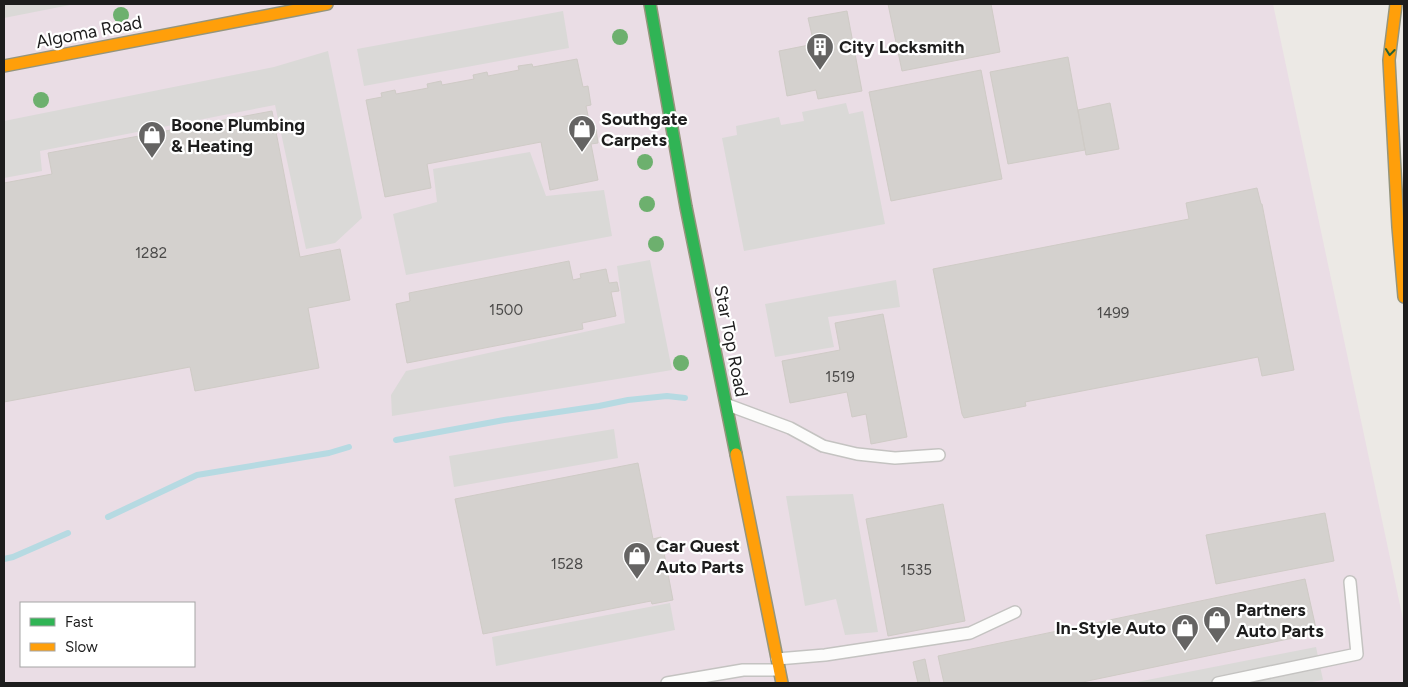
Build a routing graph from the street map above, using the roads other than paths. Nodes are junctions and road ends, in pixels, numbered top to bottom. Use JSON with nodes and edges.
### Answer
{"nodes":[{"id":1,"x":327,"y":4,"type":"edge"},
{"id":2,"x":650,"y":4,"type":"edge"},
{"id":3,"x":1396,"y":4,"type":"edge"},
{"id":4,"x":1403,"y":36,"type":"dead end"},
{"id":5,"x":4,"y":66,"type":"edge"},
{"id":6,"x":1404,"y":297,"type":"edge"},
{"id":7,"x":725,"y":404,"type":"junction"},
{"id":8,"x":939,"y":455,"type":"dead end"},
{"id":9,"x":1350,"y":582,"type":"dead end"},
{"id":10,"x":1015,"y":612,"type":"dead end"},
{"id":11,"x":778,"y":664,"type":"junction"},
{"id":12,"x":667,"y":683,"type":"edge"},
{"id":13,"x":782,"y":683,"type":"edge"},
{"id":14,"x":1218,"y":683,"type":"edge"}],
"edges":[{"from":1,"to":5,"type":"main road","name":"Algoma Road"},
{"from":2,"to":7,"type":"main road","name":"Star Top Road"},
{"from":3,"to":4,"type":"main road"},
{"from":3,"to":6,"type":"main road","one_way":true},
{"from":7,"to":8,"type":"lane"},
{"from":7,"to":11,"type":"main road","name":"Star Top Road"},
{"from":9,"to":14,"type":"lane"},
{"from":10,"to":11,"type":"lane"},
{"from":11,"to":12,"type":"lane"},
{"from":11,"to":13,"type":"main road","name":"Star Top Road"}]}
